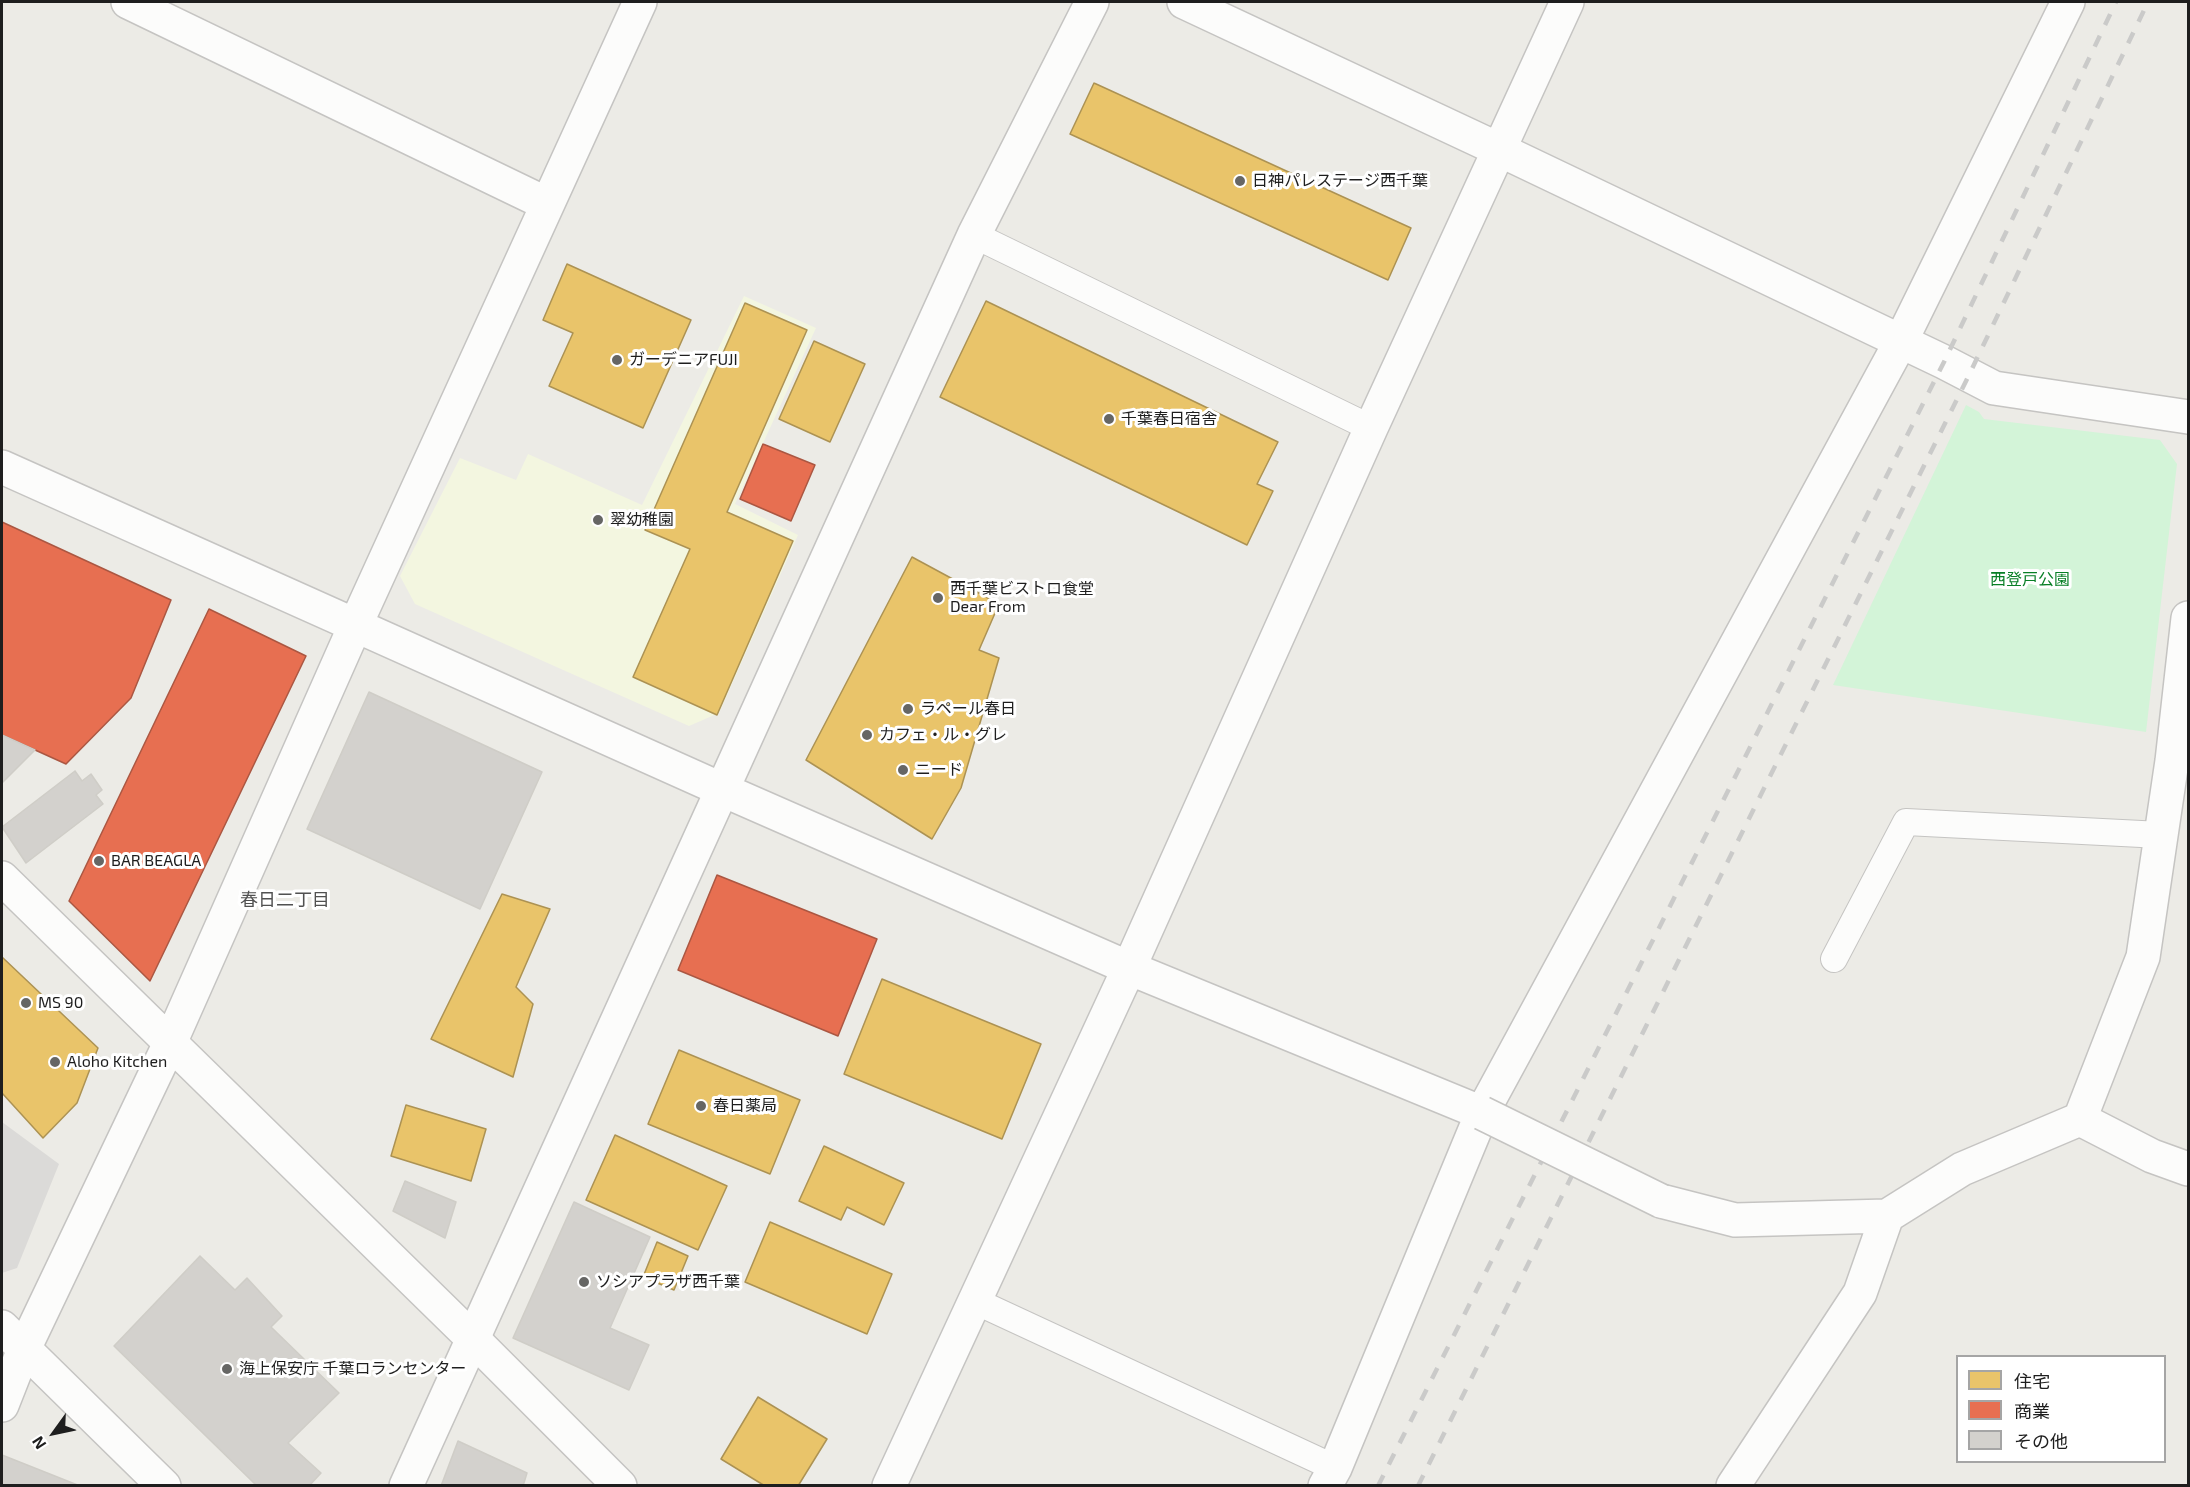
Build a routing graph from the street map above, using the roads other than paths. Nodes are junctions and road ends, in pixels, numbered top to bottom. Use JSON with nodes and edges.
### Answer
{"nodes":[{"id":1,"x":128,"y":2,"type":"edge"},
{"id":2,"x":640,"y":2,"type":"edge"},
{"id":3,"x":1092,"y":2,"type":"edge"},
{"id":4,"x":1184,"y":2,"type":"edge"},
{"id":5,"x":1567,"y":2,"type":"edge"},
{"id":6,"x":2068,"y":2,"type":"edge"},
{"id":7,"x":1500,"y":150,"type":"junction"},
{"id":8,"x":547,"y":204,"type":"junction"},
{"id":9,"x":974,"y":235,"type":"junction"},
{"id":10,"x":1901,"y":342,"type":"junction"},
{"id":11,"x":2188,"y":417,"type":"edge"},
{"id":12,"x":1371,"y":428,"type":"junction"},
{"id":13,"x":2,"y":467,"type":"edge"},
{"id":14,"x":2188,"y":618,"type":"edge"},
{"id":15,"x":355,"y":626,"type":"junction"},
{"id":16,"x":2180,"y":763,"type":"edge"},
{"id":17,"x":723,"y":790,"type":"junction"},
{"id":18,"x":2161,"y":835,"type":"junction"},
{"id":19,"x":2,"y":878,"type":"edge"},
{"id":20,"x":1834,"y":959,"type":"dead end"},
{"id":21,"x":1129,"y":968,"type":"junction"},
{"id":22,"x":170,"y":1044,"type":"junction"},
{"id":23,"x":1482,"y":1113,"type":"junction"},
{"id":24,"x":2080,"y":1119,"type":"junction"},
{"id":25,"x":2188,"y":1169,"type":"edge"},
{"id":26,"x":1887,"y":1216,"type":"junction"},
{"id":27,"x":975,"y":1301,"type":"junction"},
{"id":28,"x":13,"y":1338,"type":"edge"},
{"id":29,"x":473,"y":1339,"type":"junction"},
{"id":30,"x":2,"y":1405,"type":"edge"},
{"id":31,"x":1330,"y":1477,"type":"edge"},
{"id":32,"x":164,"y":1485,"type":"edge"},
{"id":33,"x":406,"y":1485,"type":"edge"},
{"id":34,"x":620,"y":1485,"type":"edge"},
{"id":35,"x":889,"y":1485,"type":"edge"},
{"id":36,"x":1733,"y":1485,"type":"edge"}],
"edges":[{"from":1,"to":8,"type":"street"},
{"from":2,"to":8,"type":"street"},
{"from":3,"to":9,"type":"street"},
{"from":4,"to":7,"type":"street"},
{"from":5,"to":7,"type":"street"},
{"from":6,"to":10,"type":"street"},
{"from":7,"to":10,"type":"street"},
{"from":7,"to":12,"type":"street"},
{"from":8,"to":15,"type":"street"},
{"from":9,"to":12,"type":"lane"},
{"from":9,"to":17,"type":"street"},
{"from":10,"to":11,"type":"street"},
{"from":10,"to":23,"type":"street"},
{"from":12,"to":21,"type":"street"},
{"from":13,"to":15,"type":"street"},
{"from":14,"to":16,"type":"street"},
{"from":15,"to":17,"type":"street"},
{"from":15,"to":22,"type":"street"},
{"from":16,"to":18,"type":"street"},
{"from":17,"to":21,"type":"street"},
{"from":17,"to":29,"type":"street"},
{"from":18,"to":20,"type":"lane"},
{"from":18,"to":24,"type":"street"},
{"from":19,"to":22,"type":"street"},
{"from":21,"to":23,"type":"street"},
{"from":21,"to":27,"type":"street"},
{"from":22,"to":28,"type":"street"},
{"from":22,"to":29,"type":"street"},
{"from":23,"to":26,"type":"street","bridge":true},
{"from":23,"to":31,"type":"street"},
{"from":24,"to":25,"type":"street"},
{"from":24,"to":26,"type":"street"},
{"from":26,"to":36,"type":"street"},
{"from":27,"to":31,"type":"lane"},
{"from":27,"to":35,"type":"street"},
{"from":28,"to":30,"type":"street"},
{"from":28,"to":32,"type":"street"},
{"from":29,"to":33,"type":"street"},
{"from":29,"to":34,"type":"street"}]}
